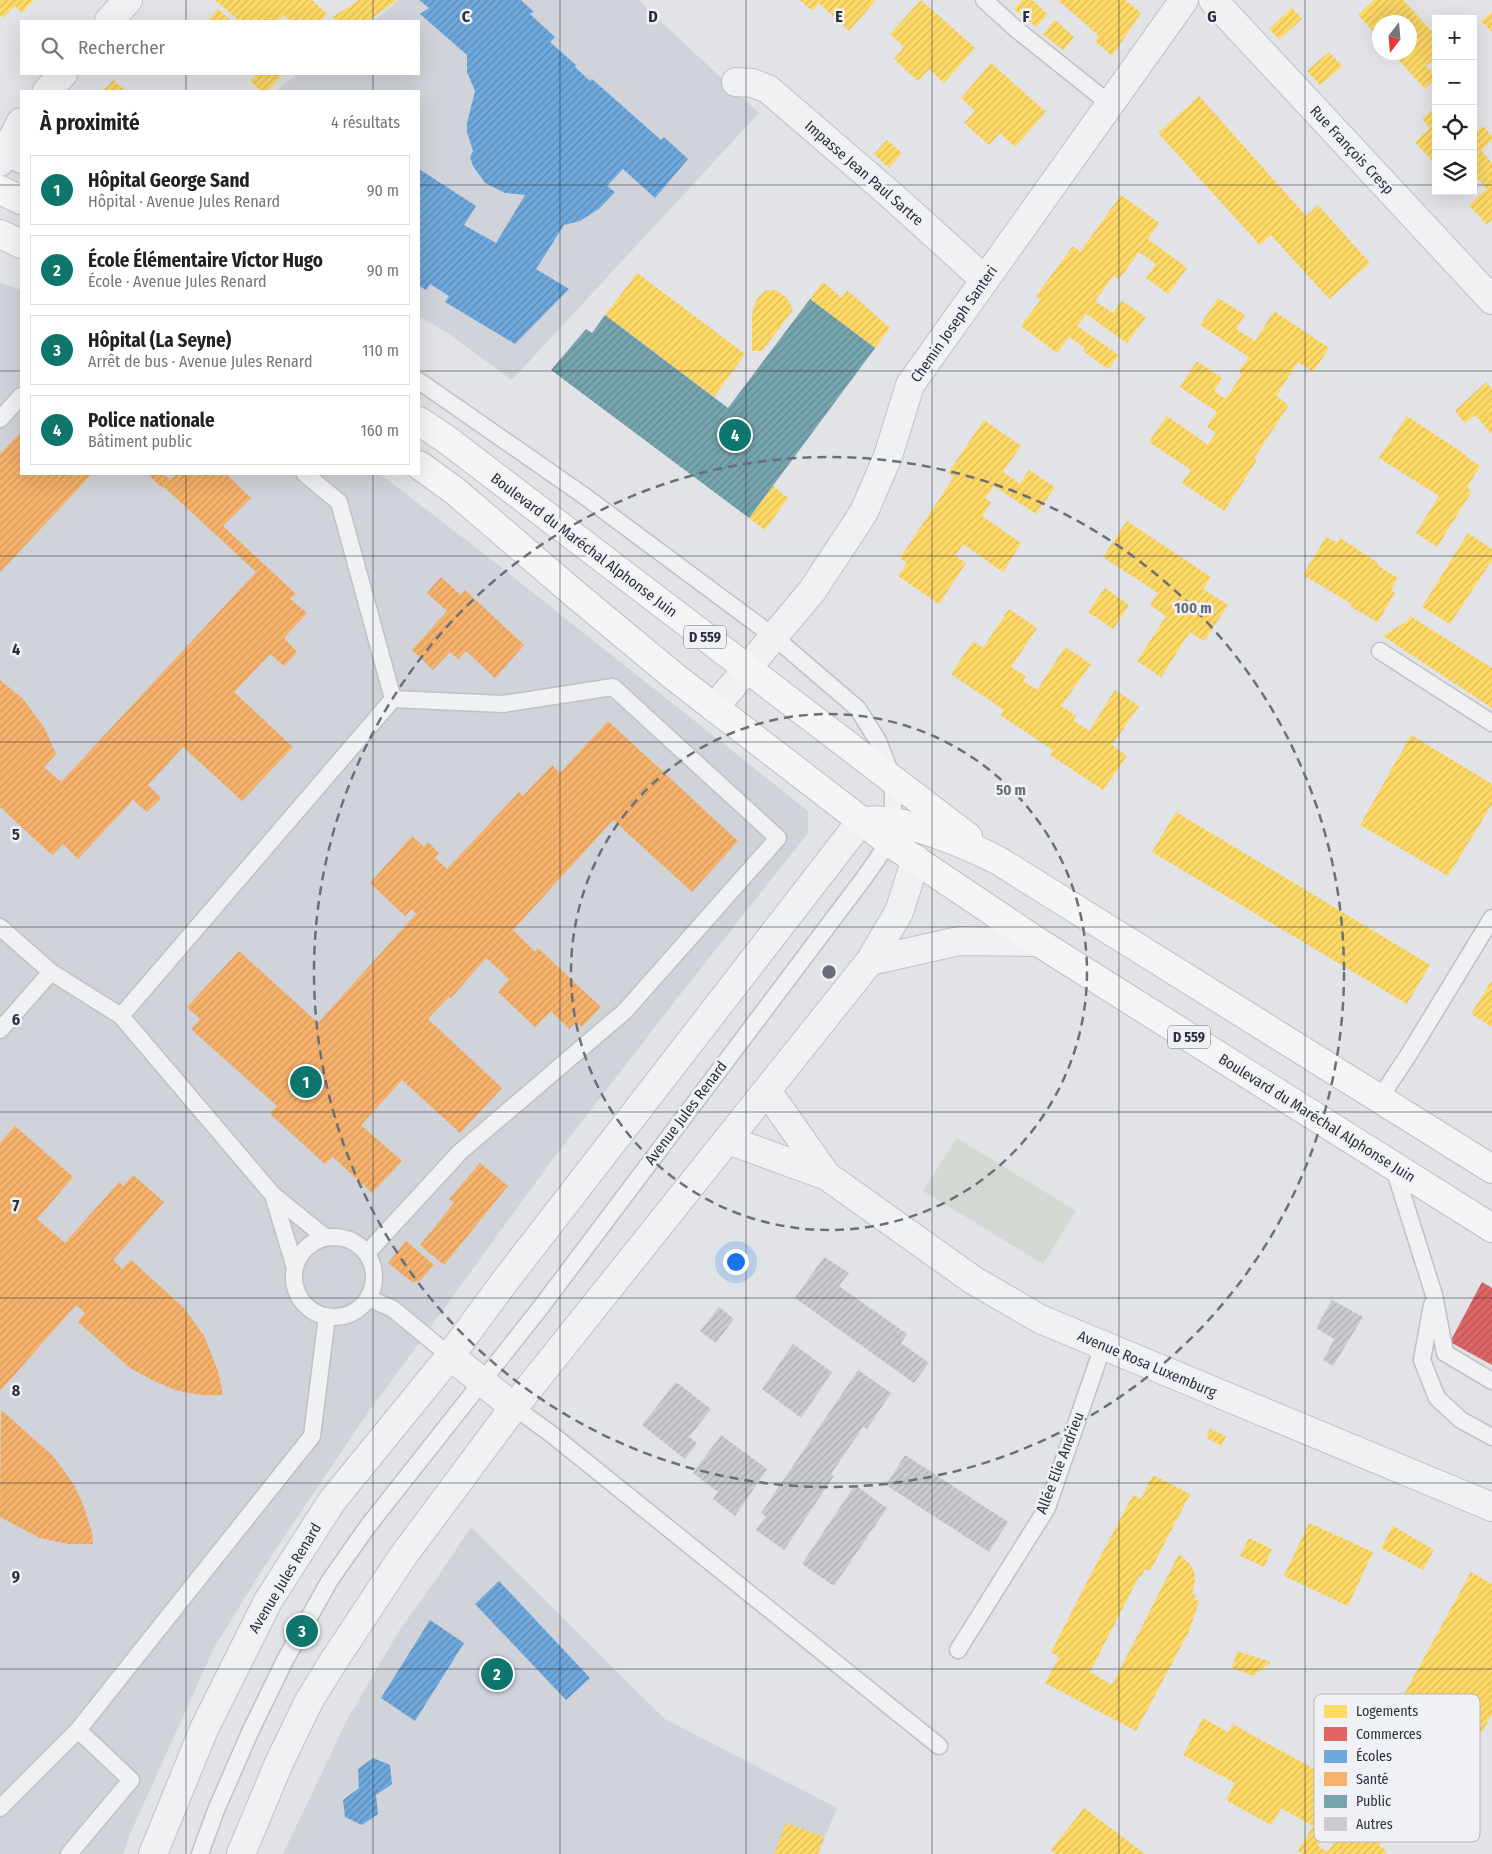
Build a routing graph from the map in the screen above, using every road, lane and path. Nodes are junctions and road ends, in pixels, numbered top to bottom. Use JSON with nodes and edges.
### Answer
{"nodes":[{"id":1,"x":128,"y":0,"type":"edge"},
{"id":2,"x":984,"y":0,"type":"edge"},
{"id":3,"x":1184,"y":0,"type":"edge"},
{"id":4,"x":1213,"y":0,"type":"edge"},
{"id":5,"x":110,"y":20,"type":"edge"},
{"id":6,"x":62,"y":75,"type":"edge"},
{"id":7,"x":736,"y":82,"type":"dead end"},
{"id":8,"x":48,"y":90,"type":"edge"},
{"id":9,"x":1110,"y":104,"type":"junction"},
{"id":10,"x":20,"y":125,"type":"edge"},
{"id":11,"x":6,"y":160,"type":"edge"},
{"id":12,"x":0,"y":190,"type":"edge"},
{"id":13,"x":20,"y":200,"type":"edge"},
{"id":14,"x":0,"y":234,"type":"edge"},
{"id":15,"x":20,"y":244,"type":"edge"},
{"id":16,"x":985,"y":280,"type":"junction"},
{"id":17,"x":1487,"y":283,"type":"edge"},
{"id":18,"x":420,"y":382,"type":"edge"},
{"id":19,"x":20,"y":397,"type":"edge"},
{"id":20,"x":0,"y":419,"type":"edge"},
{"id":21,"x":420,"y":422,"type":"edge"},
{"id":22,"x":420,"y":466,"type":"edge"},
{"id":23,"x":306,"y":475,"type":"edge"},
{"id":24,"x":774,"y":636,"type":"junction"},
{"id":25,"x":1380,"y":651,"type":"dead end"},
{"id":26,"x":746,"y":668,"type":"junction"},
{"id":27,"x":393,"y":699,"type":"junction"},
{"id":28,"x":714,"y":708,"type":"junction"},
{"id":29,"x":1492,"y":723,"type":"edge"},
{"id":30,"x":893,"y":779,"type":"junction"},
{"id":31,"x":862,"y":821,"type":"junction"},
{"id":32,"x":909,"y":837,"type":"junction"},
{"id":33,"x":990,"y":856,"type":"junction"},
{"id":34,"x":1492,"y":918,"type":"edge"},
{"id":35,"x":0,"y":927,"type":"edge"},
{"id":36,"x":1038,"y":942,"type":"junction"},
{"id":37,"x":870,"y":961,"type":"junction"},
{"id":38,"x":51,"y":972,"type":"junction"},
{"id":39,"x":121,"y":1016,"type":"junction"},
{"id":40,"x":0,"y":1030,"type":"edge"},
{"id":41,"x":767,"y":1091,"type":"junction"},
{"id":42,"x":1380,"y":1098,"type":"junction"},
{"id":43,"x":728,"y":1140,"type":"junction"},
{"id":44,"x":1392,"y":1165,"type":"junction"},
{"id":45,"x":1492,"y":1169,"type":"edge"},
{"id":46,"x":827,"y":1176,"type":"junction"},
{"id":47,"x":274,"y":1195,"type":"junction"},
{"id":48,"x":1492,"y":1228,"type":"edge"},
{"id":49,"x":325,"y":1238,"type":"junction"},
{"id":50,"x":367,"y":1253,"type":"junction"},
{"id":51,"x":295,"y":1268,"type":"junction"},
{"id":52,"x":1434,"y":1295,"type":"junction"},
{"id":53,"x":368,"y":1298,"type":"junction"},
{"id":54,"x":327,"y":1316,"type":"junction"},
{"id":55,"x":1103,"y":1346,"type":"junction"},
{"id":56,"x":450,"y":1356,"type":"junction"},
{"id":57,"x":1492,"y":1381,"type":"edge"},
{"id":58,"x":482,"y":1382,"type":"junction"},
{"id":59,"x":514,"y":1407,"type":"junction"},
{"id":60,"x":1492,"y":1437,"type":"edge"},
{"id":61,"x":1492,"y":1507,"type":"edge"},
{"id":62,"x":958,"y":1650,"type":"dead end"},
{"id":63,"x":78,"y":1730,"type":"junction"},
{"id":64,"x":939,"y":1746,"type":"dead end"},
{"id":65,"x":0,"y":1808,"type":"edge"},
{"id":66,"x":68,"y":1854,"type":"edge"},
{"id":67,"x":153,"y":1854,"type":"edge"},
{"id":68,"x":200,"y":1854,"type":"edge"},
{"id":69,"x":241,"y":1854,"type":"edge"}],
"edges":[{"from":1,"to":5,"type":"street"},
{"from":2,"to":9,"type":"lane"},
{"from":3,"to":9,"type":"street","name":"Chemin Joseph Santeri"},
{"from":4,"to":17,"type":"street","name":"Rue François Cresp"},
{"from":6,"to":8,"type":"street"},
{"from":7,"to":16,"type":"street","name":"Impasse Jean Paul Sartre"},
{"from":9,"to":16,"type":"street","name":"Chemin Joseph Santeri"},
{"from":10,"to":11,"type":"street"},
{"from":12,"to":13,"type":"main road"},
{"from":14,"to":15,"type":"main road"},
{"from":16,"to":24,"type":"street","name":"Chemin Joseph Santeri"},
{"from":18,"to":24,"type":"lane"},
{"from":19,"to":20,"type":"lane"},
{"from":21,"to":26,"type":"main road","name":"Boulevard du Maréchal Alphonse Juin","number":"D 559"},
{"from":22,"to":28,"type":"main road","name":"Boulevard du Maréchal Alphonse Juin","number":"D 559"},
{"from":23,"to":27,"type":"lane"},
{"from":24,"to":26,"type":"street","name":"Chemin Joseph Santeri"},
{"from":24,"to":30,"type":"lane"},
{"from":25,"to":29,"type":"lane"},
{"from":26,"to":28,"type":"street","name":"Chemin Joseph Santeri"},
{"from":26,"to":30,"type":"main road","name":"Boulevard du Maréchal Alphonse Juin","number":"D 559"},
{"from":27,"to":39,"type":"lane"},
{"from":27,"to":50,"type":"lane"},
{"from":28,"to":31,"type":"main road","name":"Boulevard du Maréchal Alphonse Juin","number":"D 559"},
{"from":30,"to":32,"type":"main road"},
{"from":30,"to":33,"type":"main road","name":"Boulevard du Maréchal Alphonse Juin","number":"D 559"},
{"from":31,"to":32,"type":"main road","name":"Boulevard du Maréchal Alphonse Juin","number":"D 559"},
{"from":31,"to":56,"type":"street","name":"Avenue Jules Renard"},
{"from":32,"to":33,"type":"main road","name":"Boulevard du Maréchal Alphonse Juin"},
{"from":32,"to":36,"type":"main road","name":"Boulevard du Maréchal Alphonse Juin","number":"D 559"},
{"from":32,"to":37,"type":"street"},
{"from":32,"to":58,"type":"lane","name":"Avenue Jules Renard"},
{"from":33,"to":42,"type":"main road","name":"Boulevard du Maréchal Alphonse Juin"},
{"from":34,"to":42,"type":"lane"},
{"from":35,"to":38,"type":"lane"},
{"from":36,"to":37,"type":"street"},
{"from":36,"to":44,"type":"main road","name":"Boulevard du Maréchal Alphonse Juin","number":"D 559"},
{"from":37,"to":41,"type":"street"},
{"from":38,"to":39,"type":"lane"},
{"from":38,"to":40,"type":"lane"},
{"from":39,"to":47,"type":"lane"},
{"from":41,"to":43,"type":"street"},
{"from":41,"to":46,"type":"street","name":"Avenue Rosa Luxemburg"},
{"from":42,"to":45,"type":"main road","name":"Boulevard du Maréchal Alphonse Juin"},
{"from":43,"to":46,"type":"street","name":"Avenue Rosa Luxemburg"},
{"from":43,"to":59,"type":"street"},
{"from":44,"to":48,"type":"main road","name":"Boulevard du Maréchal Alphonse Juin","number":"D 559"},
{"from":44,"to":52,"type":"lane"},
{"from":46,"to":55,"type":"street","name":"Avenue Rosa Luxemburg"},
{"from":47,"to":49,"type":"lane"},
{"from":47,"to":51,"type":"lane"},
{"from":49,"to":50,"type":"lane"},
{"from":49,"to":51,"type":"lane"},
{"from":50,"to":53,"type":"lane"},
{"from":51,"to":54,"type":"lane"},
{"from":52,"to":57,"type":"lane"},
{"from":52,"to":60,"type":"lane"},
{"from":53,"to":54,"type":"lane"},
{"from":53,"to":56,"type":"lane"},
{"from":54,"to":63,"type":"lane"},
{"from":55,"to":61,"type":"street","name":"Avenue Rosa Luxemburg"},
{"from":55,"to":62,"type":"lane","name":"Allée Elie Andrieu"},
{"from":56,"to":58,"type":"street"},
{"from":56,"to":67,"type":"street","name":"Avenue Jules Renard"},
{"from":58,"to":59,"type":"street"},
{"from":58,"to":68,"type":"lane","name":"Avenue Jules Renard"},
{"from":59,"to":64,"type":"lane"},
{"from":59,"to":69,"type":"street"},
{"from":63,"to":65,"type":"lane"},
{"from":63,"to":66,"type":"lane"}]}
